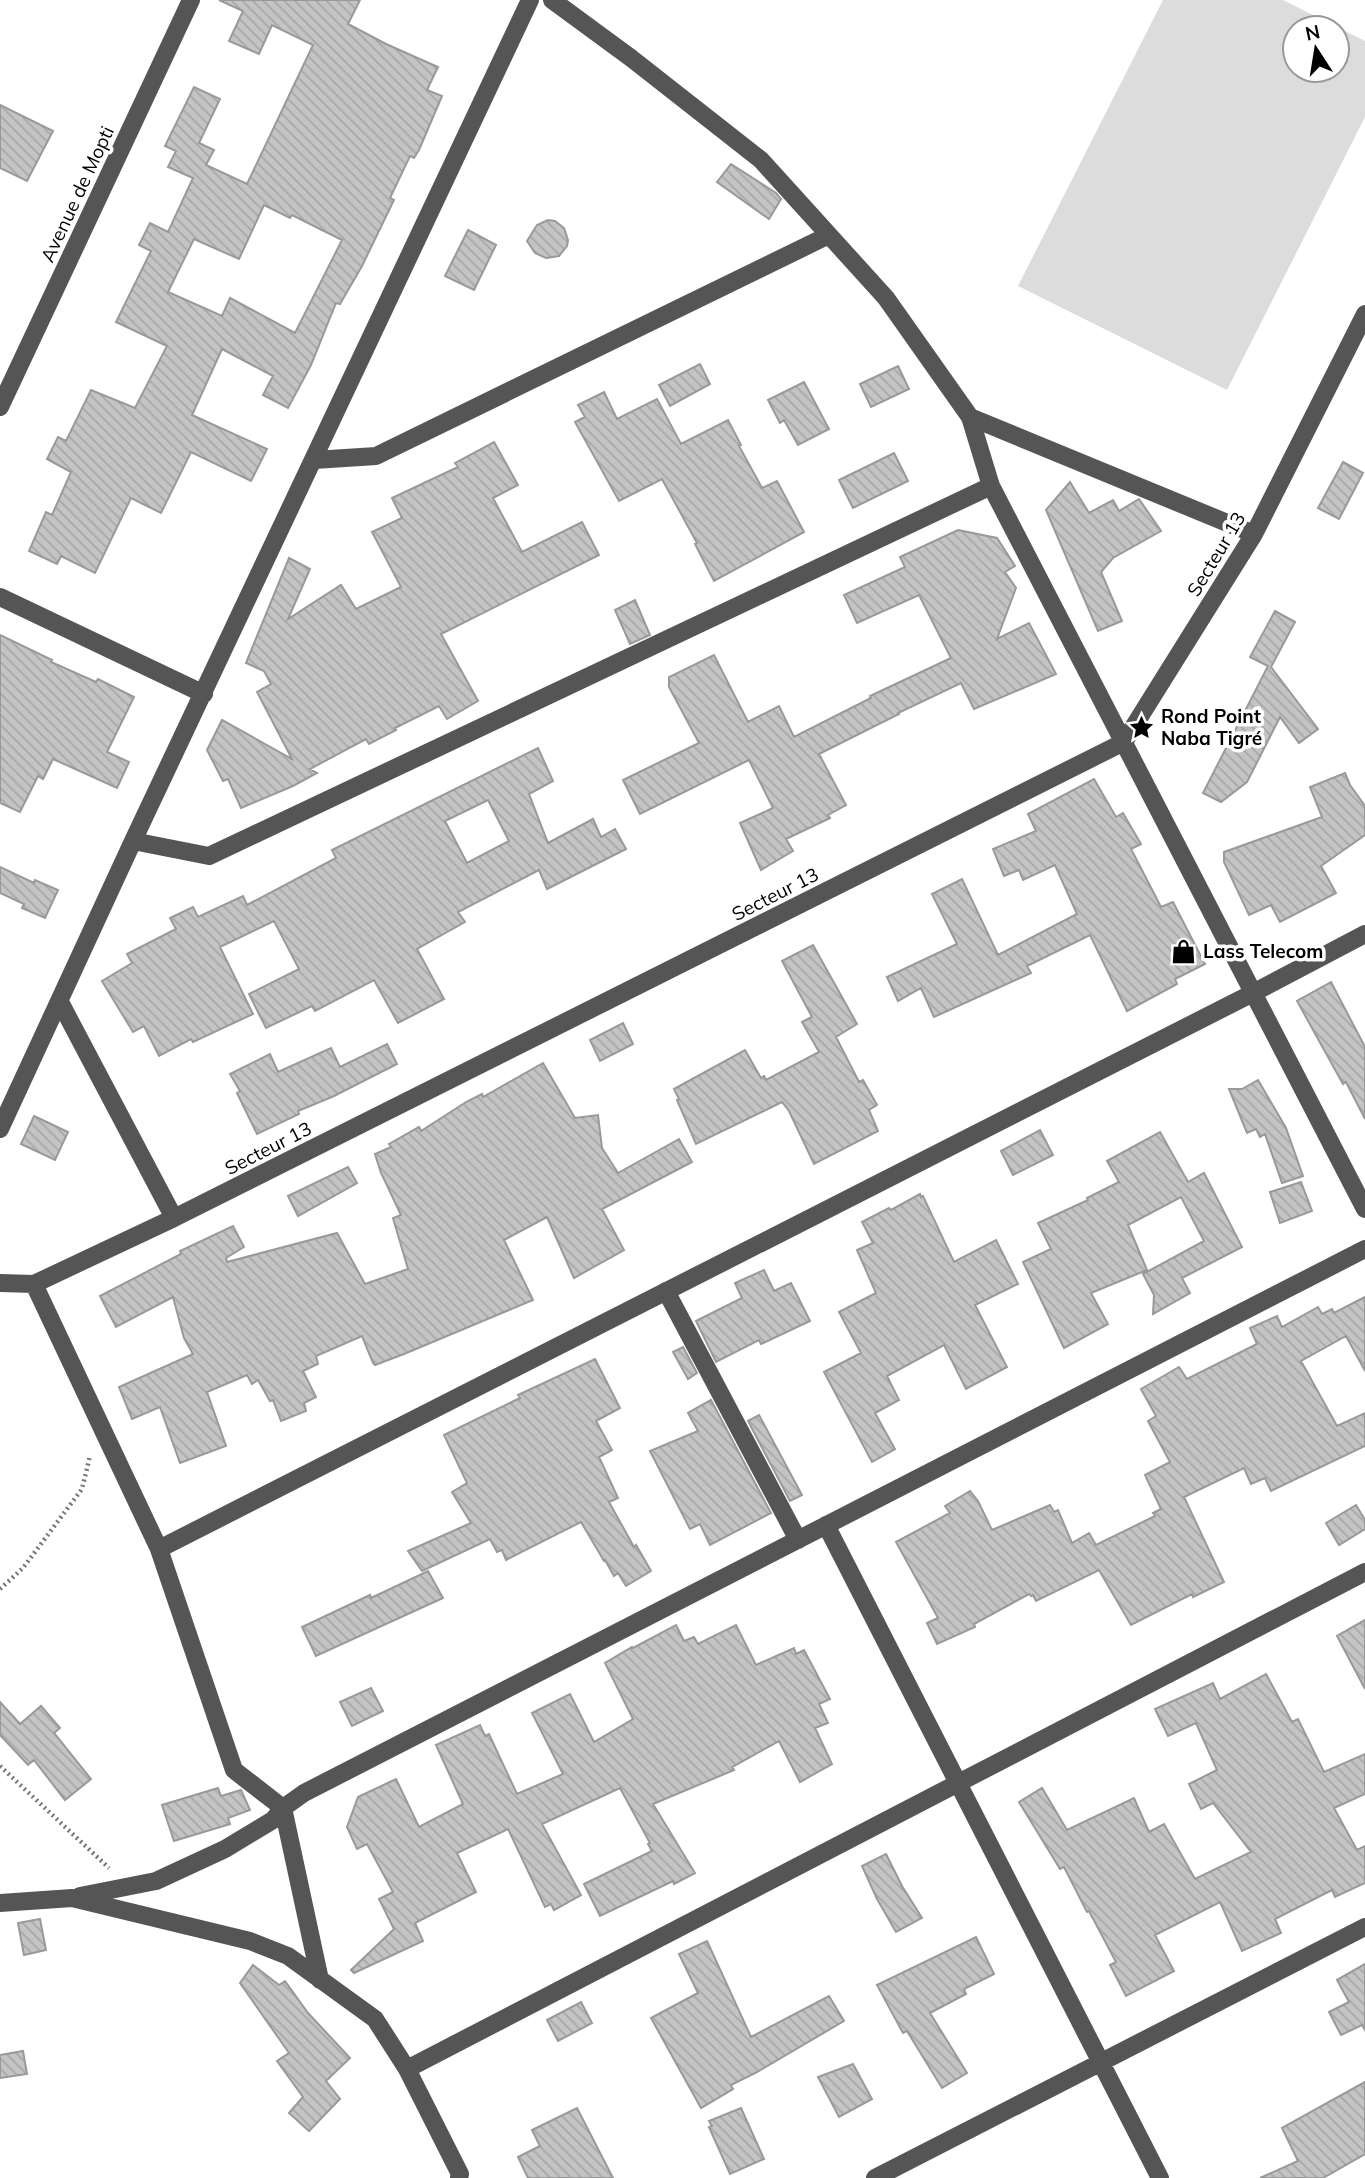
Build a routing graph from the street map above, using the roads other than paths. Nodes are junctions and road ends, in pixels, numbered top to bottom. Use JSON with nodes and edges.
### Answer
{"nodes":[{"id":1,"x":191,"y":0,"type":"edge"},
{"id":2,"x":530,"y":0,"type":"edge"},
{"id":3,"x":552,"y":0,"type":"edge"},
{"id":4,"x":829,"y":235,"type":"junction"},
{"id":5,"x":1365,"y":314,"type":"edge"},
{"id":6,"x":0,"y":407,"type":"edge"},
{"id":7,"x":970,"y":416,"type":"junction"},
{"id":8,"x":314,"y":460,"type":"junction"},
{"id":9,"x":992,"y":486,"type":"junction"},
{"id":10,"x":1254,"y":534,"type":"junction"},
{"id":11,"x":0,"y":597,"type":"edge"},
{"id":12,"x":204,"y":694,"type":"junction"},
{"id":13,"x":1124,"y":742,"type":"junction"},
{"id":14,"x":133,"y":841,"type":"junction"},
{"id":15,"x":1365,"y":934,"type":"edge"},
{"id":16,"x":1253,"y":993,"type":"junction"},
{"id":17,"x":60,"y":1002,"type":"junction"},
{"id":18,"x":0,"y":1129,"type":"edge"},
{"id":19,"x":1365,"y":1209,"type":"edge"},
{"id":20,"x":174,"y":1218,"type":"junction"},
{"id":21,"x":1365,"y":1249,"type":"edge"},
{"id":22,"x":0,"y":1283,"type":"edge"},
{"id":23,"x":34,"y":1284,"type":"junction"},
{"id":24,"x":666,"y":1291,"type":"junction"},
{"id":25,"x":825,"y":1525,"type":"junction"},
{"id":26,"x":797,"y":1540,"type":"junction"},
{"id":27,"x":159,"y":1549,"type":"junction"},
{"id":28,"x":1365,"y":1572,"type":"edge"},
{"id":29,"x":957,"y":1783,"type":"junction"},
{"id":30,"x":284,"y":1808,"type":"junction"},
{"id":31,"x":72,"y":1898,"type":"junction"},
{"id":32,"x":0,"y":1903,"type":"edge"},
{"id":33,"x":1365,"y":1927,"type":"edge"},
{"id":34,"x":320,"y":1980,"type":"junction"},
{"id":35,"x":1101,"y":2063,"type":"junction"},
{"id":36,"x":407,"y":2069,"type":"junction"},
{"id":37,"x":460,"y":2177,"type":"edge"},
{"id":38,"x":875,"y":2178,"type":"edge"},
{"id":39,"x":1160,"y":2178,"type":"edge"}],
"edges":[{"from":1,"to":6,"type":"street","name":"Avenue de Mopti"},
{"from":2,"to":8,"type":"street"},
{"from":3,"to":4,"type":"street"},
{"from":4,"to":7,"type":"street"},
{"from":4,"to":8,"type":"street"},
{"from":5,"to":10,"type":"street","name":"Secteur 13"},
{"from":7,"to":9,"type":"street"},
{"from":7,"to":10,"type":"street"},
{"from":8,"to":12,"type":"street"},
{"from":9,"to":13,"type":"street"},
{"from":9,"to":14,"type":"street"},
{"from":10,"to":13,"type":"street","name":"Secteur 13"},
{"from":11,"to":12,"type":"street"},
{"from":12,"to":14,"type":"street"},
{"from":13,"to":16,"type":"street"},
{"from":13,"to":20,"type":"street","name":"Secteur 13"},
{"from":14,"to":17,"type":"street"},
{"from":15,"to":16,"type":"street"},
{"from":16,"to":19,"type":"street"},
{"from":16,"to":24,"type":"street"},
{"from":17,"to":18,"type":"street"},
{"from":17,"to":20,"type":"street"},
{"from":20,"to":23,"type":"street","name":"Secteur 13"},
{"from":21,"to":25,"type":"street"},
{"from":22,"to":23,"type":"street","name":"Secteur 13"},
{"from":23,"to":27,"type":"street"},
{"from":24,"to":26,"type":"street"},
{"from":24,"to":27,"type":"street"},
{"from":25,"to":26,"type":"street"},
{"from":25,"to":29,"type":"street"},
{"from":26,"to":30,"type":"street"},
{"from":27,"to":30,"type":"street"},
{"from":28,"to":29,"type":"street"},
{"from":29,"to":35,"type":"street"},
{"from":29,"to":36,"type":"street"},
{"from":30,"to":31,"type":"street"},
{"from":30,"to":34,"type":"street"},
{"from":31,"to":32,"type":"street"},
{"from":31,"to":34,"type":"street"},
{"from":33,"to":35,"type":"street"},
{"from":34,"to":36,"type":"street"},
{"from":35,"to":38,"type":"street"},
{"from":35,"to":39,"type":"street"},
{"from":36,"to":37,"type":"street"}]}
